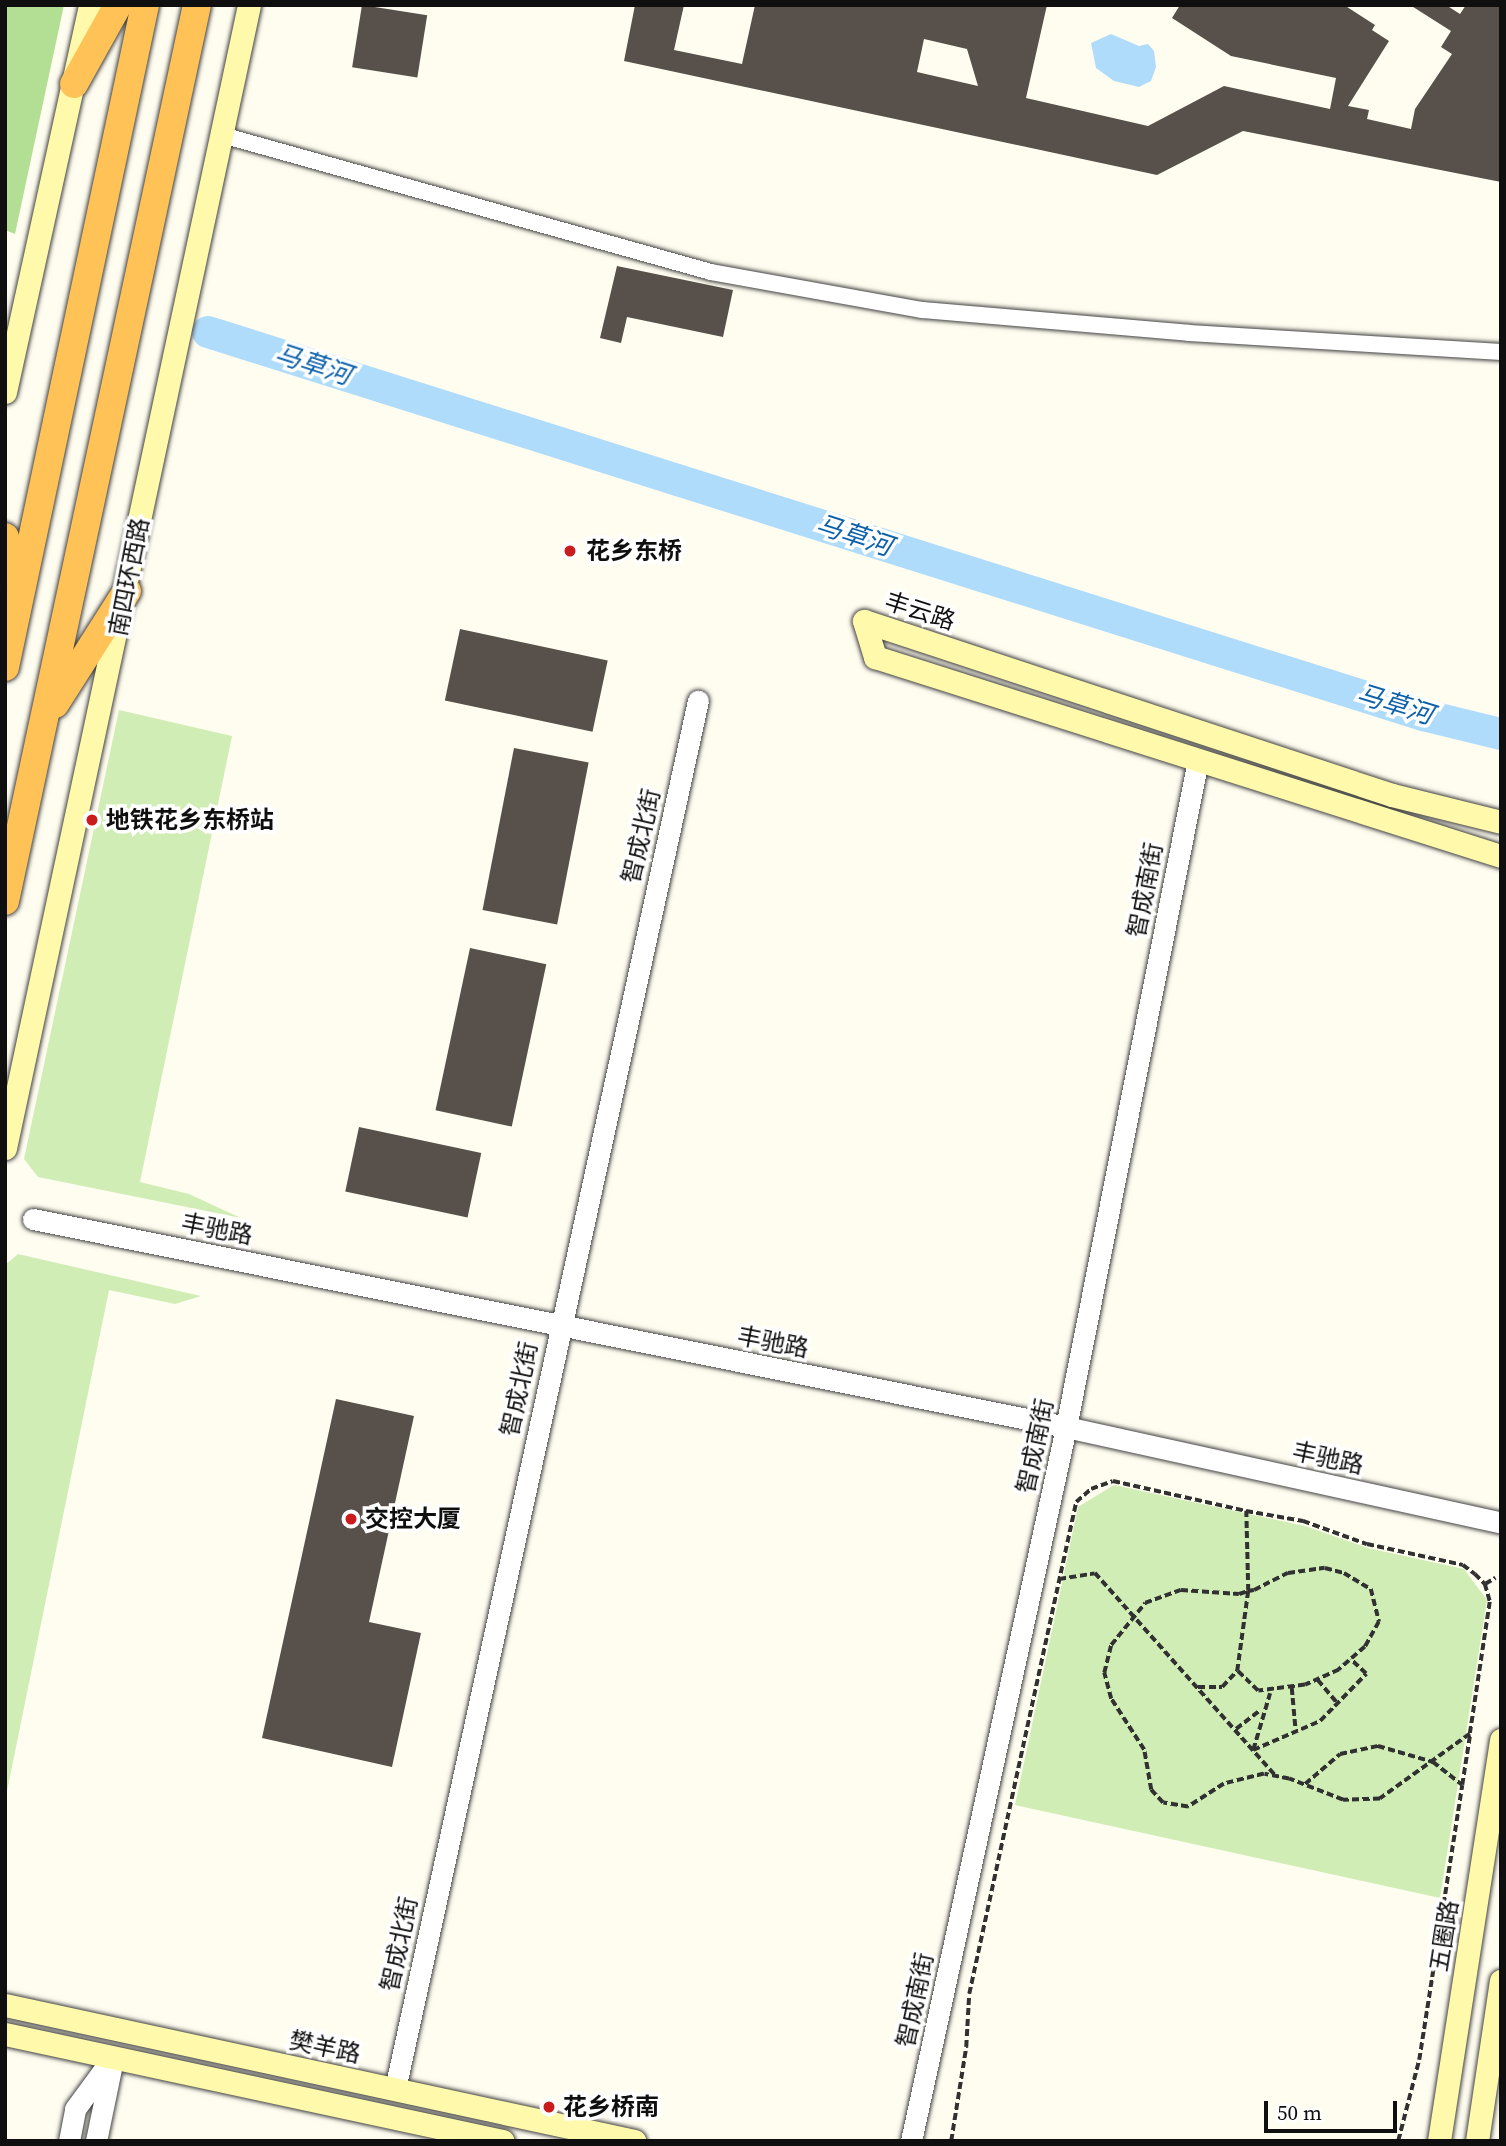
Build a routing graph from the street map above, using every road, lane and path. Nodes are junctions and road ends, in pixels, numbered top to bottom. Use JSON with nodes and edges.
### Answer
{"nodes":[{"id":1,"x":90,"y":5,"type":"edge"},
{"id":2,"x":118,"y":5,"type":"edge"},
{"id":3,"x":145,"y":5,"type":"edge"},
{"id":4,"x":197,"y":5,"type":"edge"},
{"id":5,"x":249,"y":5,"type":"edge"},
{"id":6,"x":74,"y":84,"type":"junction"},
{"id":7,"x":222,"y":135,"type":"junction"},
{"id":8,"x":13,"y":324,"type":"edge"},
{"id":9,"x":1501,"y":352,"type":"edge"},
{"id":10,"x":5,"y":391,"type":"edge"},
{"id":11,"x":5,"y":537,"type":"edge"},
{"id":12,"x":127,"y":591,"type":"junction"},
{"id":13,"x":14,"y":626,"type":"junction"},
{"id":14,"x":5,"y":667,"type":"edge"},
{"id":15,"x":698,"y":701,"type":"dead end"},
{"id":16,"x":44,"y":721,"type":"junction"},
{"id":17,"x":1198,"y":760,"type":"junction"},
{"id":18,"x":1501,"y":822,"type":"edge"},
{"id":19,"x":1501,"y":856,"type":"edge"},
{"id":20,"x":5,"y":901,"type":"edge"},
{"id":21,"x":5,"y":1148,"type":"edge"},
{"id":22,"x":33,"y":1219,"type":"dead end"},
{"id":23,"x":559,"y":1325,"type":"junction"},
{"id":24,"x":1066,"y":1427,"type":"junction"},
{"id":25,"x":1246,"y":1511,"type":"junction"},
{"id":26,"x":1501,"y":1523,"type":"edge"},
{"id":27,"x":1495,"y":1578,"type":"dead end"},
{"id":28,"x":1059,"y":1579,"type":"junction"},
{"id":29,"x":1486,"y":1584,"type":"junction"},
{"id":30,"x":1248,"y":1591,"type":"junction"},
{"id":31,"x":1133,"y":1616,"type":"junction"},
{"id":32,"x":1351,"y":1660,"type":"junction"},
{"id":33,"x":1237,"y":1671,"type":"junction"},
{"id":34,"x":1318,"y":1680,"type":"junction"},
{"id":35,"x":1197,"y":1687,"type":"junction"},
{"id":36,"x":1292,"y":1688,"type":"junction"},
{"id":37,"x":1270,"y":1693,"type":"junction"},
{"id":38,"x":1338,"y":1704,"type":"junction"},
{"id":39,"x":1262,"y":1709,"type":"junction"},
{"id":40,"x":1235,"y":1730,"type":"junction"},
{"id":41,"x":1296,"y":1732,"type":"junction"},
{"id":42,"x":1470,"y":1734,"type":"junction"},
{"id":43,"x":1501,"y":1740,"type":"edge"},
{"id":44,"x":1253,"y":1750,"type":"junction"},
{"id":45,"x":1433,"y":1762,"type":"junction"},
{"id":46,"x":1276,"y":1776,"type":"junction"},
{"id":47,"x":1305,"y":1784,"type":"junction"},
{"id":48,"x":1462,"y":1785,"type":"junction"},
{"id":49,"x":1501,"y":1981,"type":"edge"},
{"id":50,"x":5,"y":2005,"type":"edge"},
{"id":51,"x":5,"y":2034,"type":"edge"},
{"id":52,"x":113,"y":2057,"type":"junction"},
{"id":53,"x":395,"y":2089,"type":"junction"},
{"id":54,"x":69,"y":2141,"type":"edge"},
{"id":55,"x":96,"y":2141,"type":"edge"},
{"id":56,"x":503,"y":2141,"type":"edge"},
{"id":57,"x":634,"y":2141,"type":"edge"},
{"id":58,"x":911,"y":2141,"type":"edge"},
{"id":59,"x":951,"y":2141,"type":"edge"},
{"id":60,"x":1398,"y":2141,"type":"edge"},
{"id":61,"x":1439,"y":2141,"type":"edge"},
{"id":62,"x":1477,"y":2141,"type":"edge"}],
"edges":[{"from":1,"to":6,"type":"main road"},
{"from":2,"to":6,"type":"highway"},
{"from":3,"to":13,"type":"highway"},
{"from":4,"to":16,"type":"highway"},
{"from":5,"to":7,"type":"main road","name":"南四环西路"},
{"from":6,"to":8,"type":"main road"},
{"from":7,"to":9,"type":"street"},
{"from":7,"to":12,"type":"main road","name":"南四环西路"},
{"from":8,"to":10,"type":"main road"},
{"from":11,"to":13,"type":"highway"},
{"from":12,"to":16,"type":"highway"},
{"from":12,"to":21,"type":"main road","name":"南四环西路"},
{"from":13,"to":14,"type":"highway"},
{"from":15,"to":23,"type":"street","name":"智成北街"},
{"from":16,"to":20,"type":"highway"},
{"from":17,"to":18,"type":"main road","name":"丰云路"},
{"from":17,"to":19,"type":"main road","name":"丰云路"},
{"from":17,"to":24,"type":"street","name":"智成南街"},
{"from":22,"to":23,"type":"street","name":"丰驰路"},
{"from":23,"to":24,"type":"street","name":"丰驰路"},
{"from":23,"to":53,"type":"street","name":"智成北街"},
{"from":24,"to":26,"type":"street","name":"丰驰路"},
{"from":24,"to":58,"type":"street","name":"智成南街"},
{"from":25,"to":28,"type":"path"},
{"from":25,"to":29,"type":"path"},
{"from":25,"to":30,"type":"path"},
{"from":27,"to":29,"type":"path"},
{"from":28,"to":31,"type":"path"},
{"from":28,"to":59,"type":"path"},
{"from":29,"to":42,"type":"path"},
{"from":30,"to":31,"type":"path"},
{"from":30,"to":32,"type":"path"},
{"from":30,"to":33,"type":"path"},
{"from":31,"to":35,"type":"path"},
{"from":31,"to":46,"type":"path"},
{"from":32,"to":34,"type":"path"},
{"from":32,"to":38,"type":"path"},
{"from":33,"to":35,"type":"path"},
{"from":33,"to":37,"type":"path"},
{"from":34,"to":36,"type":"path"},
{"from":34,"to":38,"type":"path"},
{"from":35,"to":40,"type":"path"},
{"from":36,"to":37,"type":"path"},
{"from":36,"to":41,"type":"path"},
{"from":37,"to":39,"type":"path"},
{"from":38,"to":41,"type":"path"},
{"from":39,"to":40,"type":"path"},
{"from":39,"to":44,"type":"path"},
{"from":40,"to":44,"type":"path"},
{"from":41,"to":44,"type":"path"},
{"from":42,"to":45,"type":"path"},
{"from":42,"to":48,"type":"path"},
{"from":43,"to":61,"type":"main road","name":"五圈路"},
{"from":44,"to":46,"type":"path"},
{"from":45,"to":47,"type":"path"},
{"from":45,"to":47,"type":"path"},
{"from":45,"to":48,"type":"path"},
{"from":46,"to":47,"type":"path"},
{"from":48,"to":60,"type":"path"},
{"from":49,"to":62,"type":"main road"},
{"from":50,"to":53,"type":"main road","name":"樊羊路"},
{"from":51,"to":52,"type":"main road"},
{"from":52,"to":54,"type":"street"},
{"from":52,"to":55,"type":"street"},
{"from":52,"to":56,"type":"main road"},
{"from":53,"to":57,"type":"main road","name":"樊羊路"}]}
